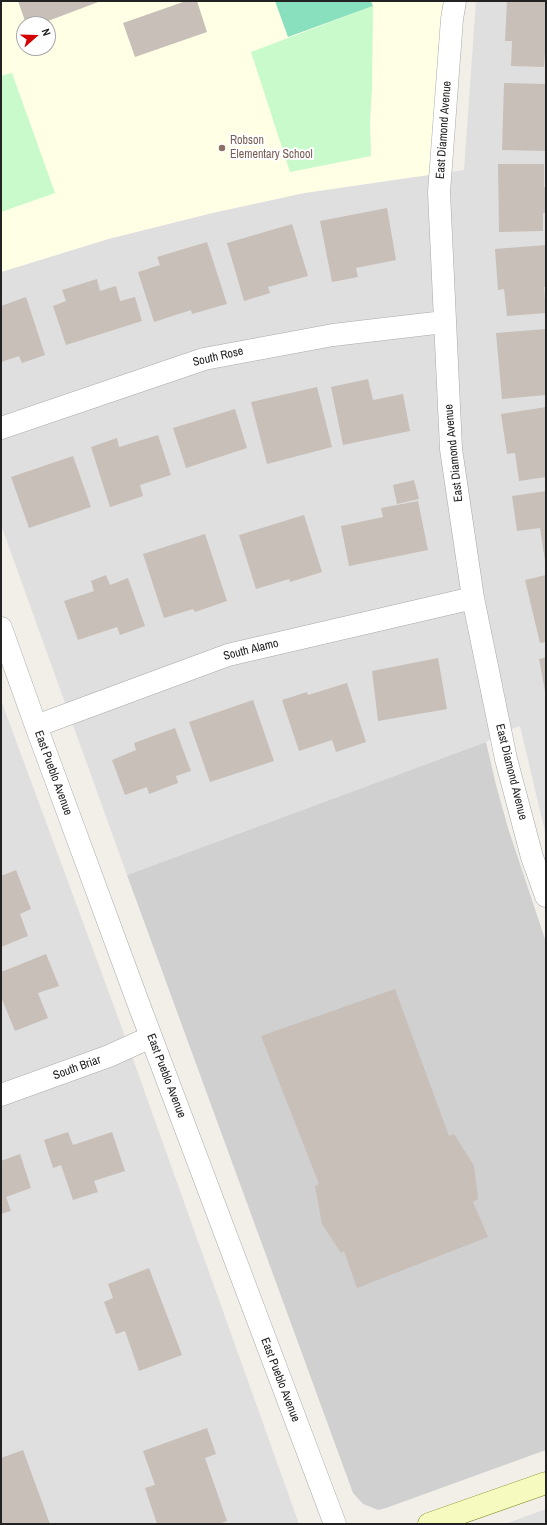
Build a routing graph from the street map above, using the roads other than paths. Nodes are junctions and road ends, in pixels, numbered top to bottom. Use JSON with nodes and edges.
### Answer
{"nodes":[{"id":1,"x":455,"y":1,"type":"edge"},
{"id":2,"x":444,"y":322,"type":"junction"},
{"id":3,"x":1,"y":428,"type":"edge"},
{"id":4,"x":473,"y":598,"type":"junction"},
{"id":5,"x":1,"y":628,"type":"edge"},
{"id":6,"x":36,"y":726,"type":"junction"},
{"id":7,"x":546,"y":896,"type":"edge"},
{"id":8,"x":151,"y":1037,"type":"junction"},
{"id":9,"x":1,"y":1095,"type":"edge"},
{"id":10,"x":546,"y":1483,"type":"edge"},
{"id":11,"x":335,"y":1524,"type":"edge"},
{"id":12,"x":430,"y":1524,"type":"edge"}],
"edges":[{"from":1,"to":2,"type":"street","name":"East Diamond Avenue"},
{"from":2,"to":3,"type":"street","name":"South Rose"},
{"from":2,"to":4,"type":"street","name":"East Diamond Avenue"},
{"from":4,"to":6,"type":"street","name":"South Alamo"},
{"from":4,"to":7,"type":"street","name":"East Diamond Avenue"},
{"from":5,"to":6,"type":"street","name":"East Pueblo Avenue"},
{"from":6,"to":8,"type":"street","name":"East Pueblo Avenue"},
{"from":8,"to":9,"type":"street","name":"South Briar"},
{"from":8,"to":11,"type":"street","name":"East Pueblo Avenue"},
{"from":10,"to":12,"type":"street"}]}
